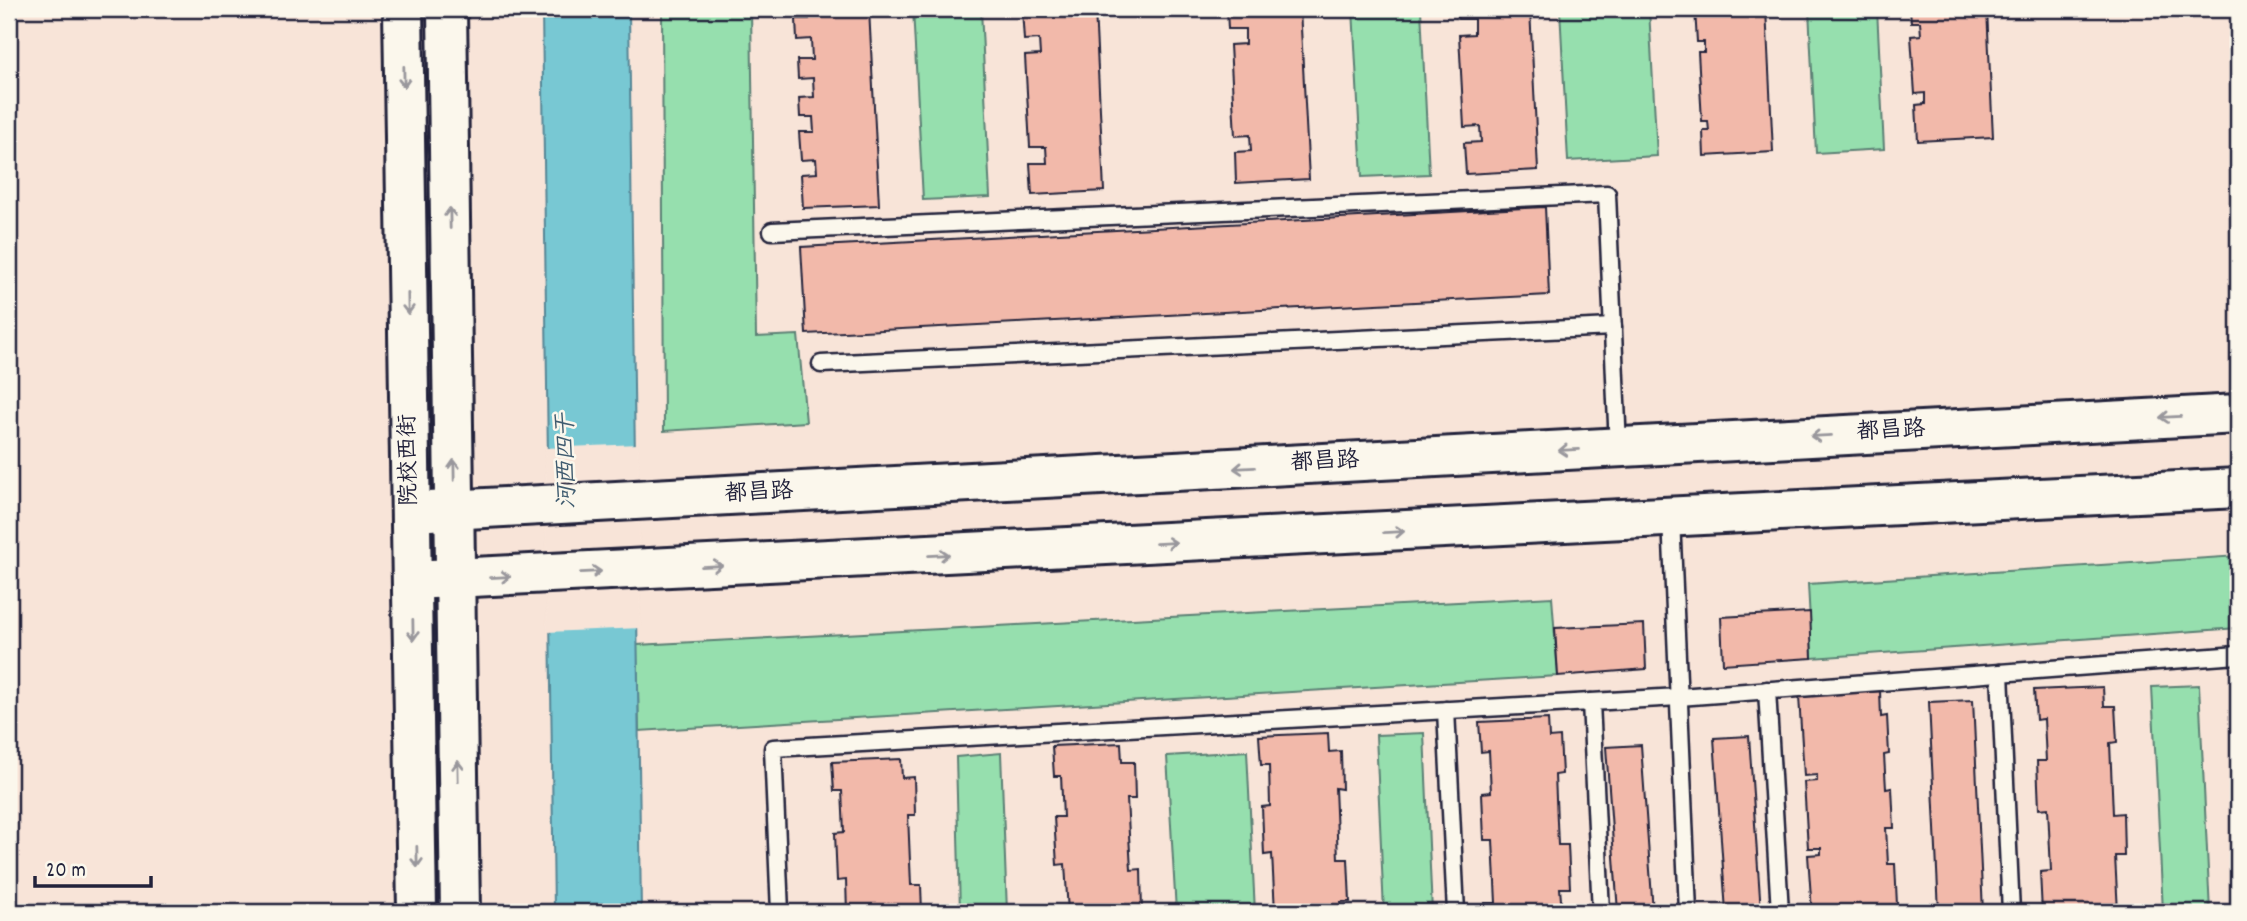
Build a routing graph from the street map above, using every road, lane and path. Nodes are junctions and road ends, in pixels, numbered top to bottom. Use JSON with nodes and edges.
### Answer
{"nodes":[{"id":1,"x":403,"y":9,"type":"edge"},
{"id":2,"x":447,"y":9,"type":"edge"},
{"id":3,"x":772,"y":231,"type":"dead end"},
{"id":4,"x":1612,"y":327,"type":"junction"},
{"id":5,"x":821,"y":364,"type":"dead end"},
{"id":6,"x":2238,"y":414,"type":"edge"},
{"id":7,"x":1618,"y":447,"type":"junction"},
{"id":8,"x":2238,"y":488,"type":"edge"},
{"id":9,"x":454,"y":509,"type":"junction"},
{"id":10,"x":411,"y":512,"type":"junction"},
{"id":11,"x":1671,"y":518,"type":"junction"},
{"id":12,"x":412,"y":580,"type":"junction"},
{"id":13,"x":456,"y":580,"type":"junction"},
{"id":14,"x":2238,"y":655,"type":"edge"},
{"id":15,"x":2000,"y":673,"type":"junction"},
{"id":16,"x":1767,"y":691,"type":"junction"},
{"id":17,"x":1679,"y":697,"type":"junction"},
{"id":18,"x":1591,"y":702,"type":"junction"},
{"id":19,"x":1446,"y":710,"type":"junction"},
{"id":20,"x":417,"y":912,"type":"edge"},
{"id":21,"x":460,"y":912,"type":"edge"},
{"id":22,"x":780,"y":912,"type":"edge"},
{"id":23,"x":1456,"y":912,"type":"edge"},
{"id":24,"x":1601,"y":912,"type":"edge"},
{"id":25,"x":1688,"y":912,"type":"edge"},
{"id":26,"x":1780,"y":912,"type":"edge"},
{"id":27,"x":2011,"y":912,"type":"edge"}],
"edges":[{"from":1,"to":10,"type":"main road","name":"院校西街","one_way":true},
{"from":9,"to":2,"type":"main road","name":"院校西街","one_way":true},
{"from":3,"to":4,"type":"lane"},
{"from":4,"to":5,"type":"lane"},
{"from":4,"to":7,"type":"lane"},
{"from":6,"to":7,"type":"main road","name":"都昌路","one_way":true},
{"from":7,"to":9,"type":"main road","name":"都昌路","one_way":true},
{"from":8,"to":11,"type":"main road"},
{"from":9,"to":10,"type":"main road","name":"都昌路"},
{"from":9,"to":13,"type":"main road","name":"院校西街"},
{"from":10,"to":12,"type":"main road","name":"院校西街"},
{"from":13,"to":11,"type":"main road","one_way":true},
{"from":11,"to":17,"type":"lane"},
{"from":12,"to":13,"type":"main road"},
{"from":12,"to":20,"type":"main road","name":"院校西街","one_way":true},
{"from":21,"to":13,"type":"main road","name":"院校西街","one_way":true},
{"from":14,"to":15,"type":"lane"},
{"from":15,"to":16,"type":"lane"},
{"from":15,"to":27,"type":"lane"},
{"from":16,"to":17,"type":"lane"},
{"from":16,"to":26,"type":"lane"},
{"from":17,"to":18,"type":"lane"},
{"from":17,"to":25,"type":"lane"},
{"from":18,"to":19,"type":"lane"},
{"from":18,"to":24,"type":"lane"},
{"from":19,"to":22,"type":"lane"},
{"from":19,"to":23,"type":"lane"}]}
